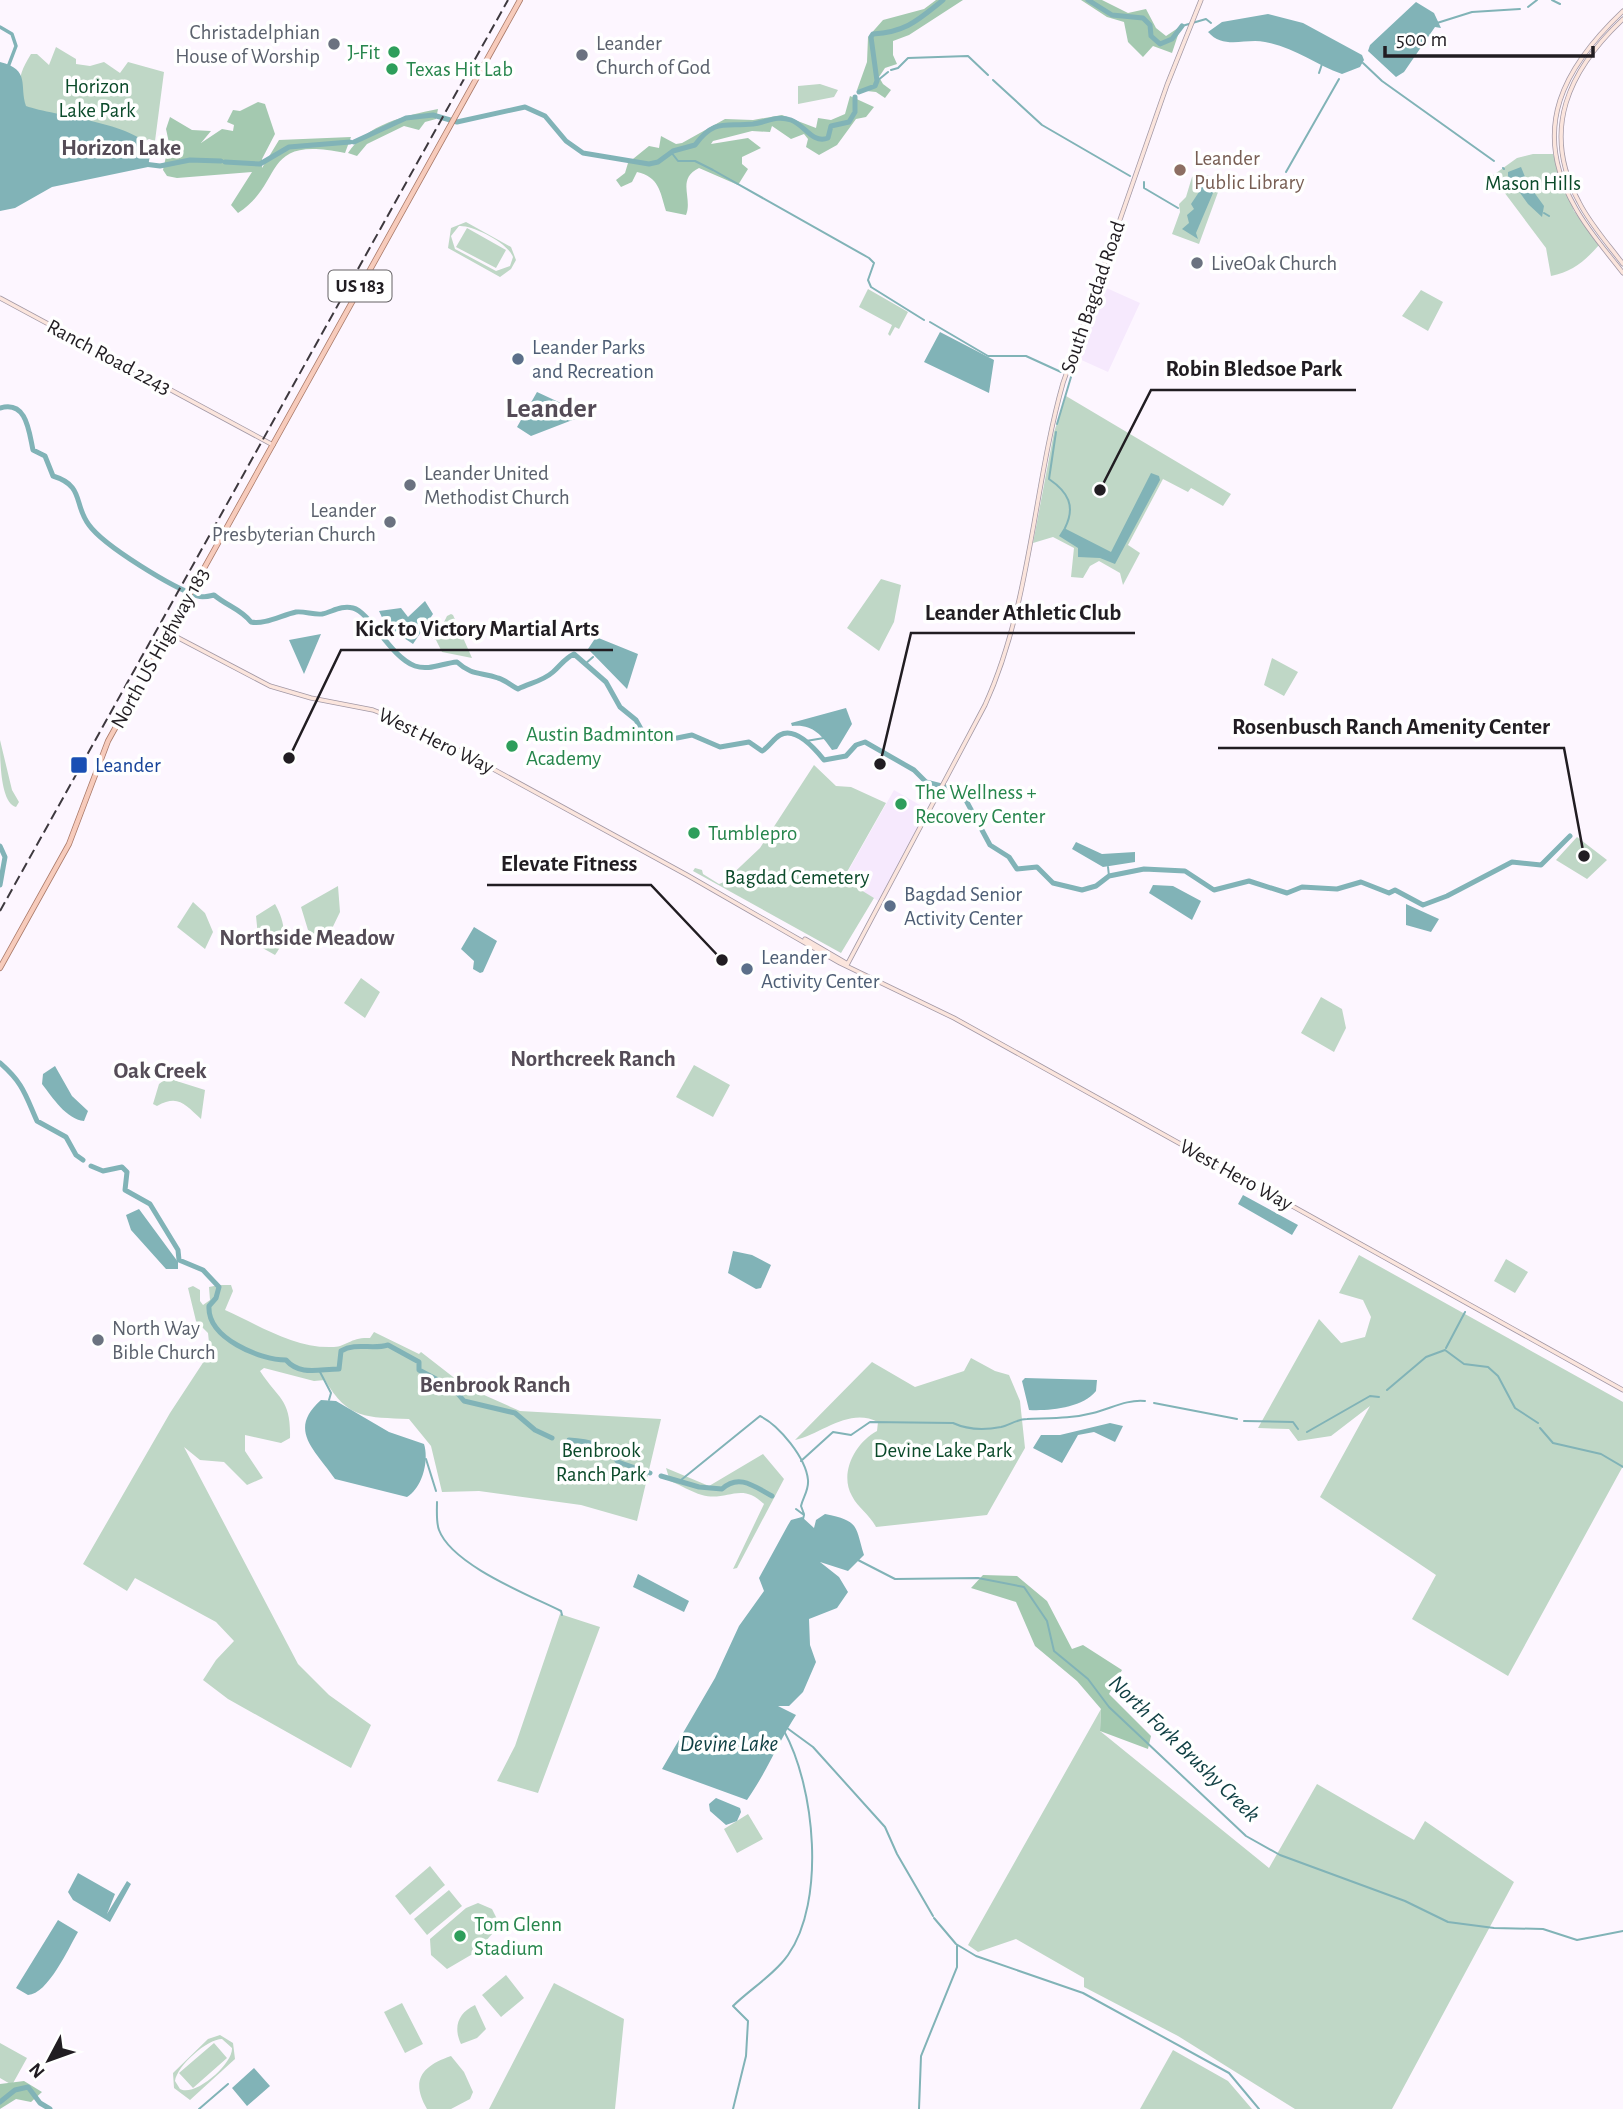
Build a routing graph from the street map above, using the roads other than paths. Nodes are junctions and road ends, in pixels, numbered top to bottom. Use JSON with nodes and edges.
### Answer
{"nodes":[{"id":1,"x":520,"y":0,"type":"edge"},
{"id":2,"x":1201,"y":0,"type":"edge"},
{"id":3,"x":1623,"y":10,"type":"edge"},
{"id":4,"x":1623,"y":19,"type":"edge"},
{"id":5,"x":1623,"y":264,"type":"edge"},
{"id":6,"x":1623,"y":273,"type":"edge"},
{"id":7,"x":0,"y":298,"type":"edge"},
{"id":8,"x":273,"y":445,"type":"junction"},
{"id":9,"x":169,"y":633,"type":"junction"},
{"id":10,"x":848,"y":965,"type":"junction"},
{"id":11,"x":0,"y":968,"type":"edge"},
{"id":12,"x":1623,"y":1390,"type":"edge"}],
"edges":[{"from":1,"to":8,"type":"main road","number":"US 183"},
{"from":2,"to":10,"type":"main road","name":"South Bagdad Road"},
{"from":3,"to":6,"type":"main road"},
{"from":4,"to":5,"type":"main road"},
{"from":7,"to":8,"type":"main road","name":"Ranch Road 2243"},
{"from":8,"to":9,"type":"main road","name":"North US Highway 183","number":"US 183"},
{"from":9,"to":10,"type":"main road","name":"West Hero Way"},
{"from":9,"to":11,"type":"main road","name":"North US Highway 183","number":"US 183"},
{"from":10,"to":12,"type":"main road","name":"West Hero Way"}]}
